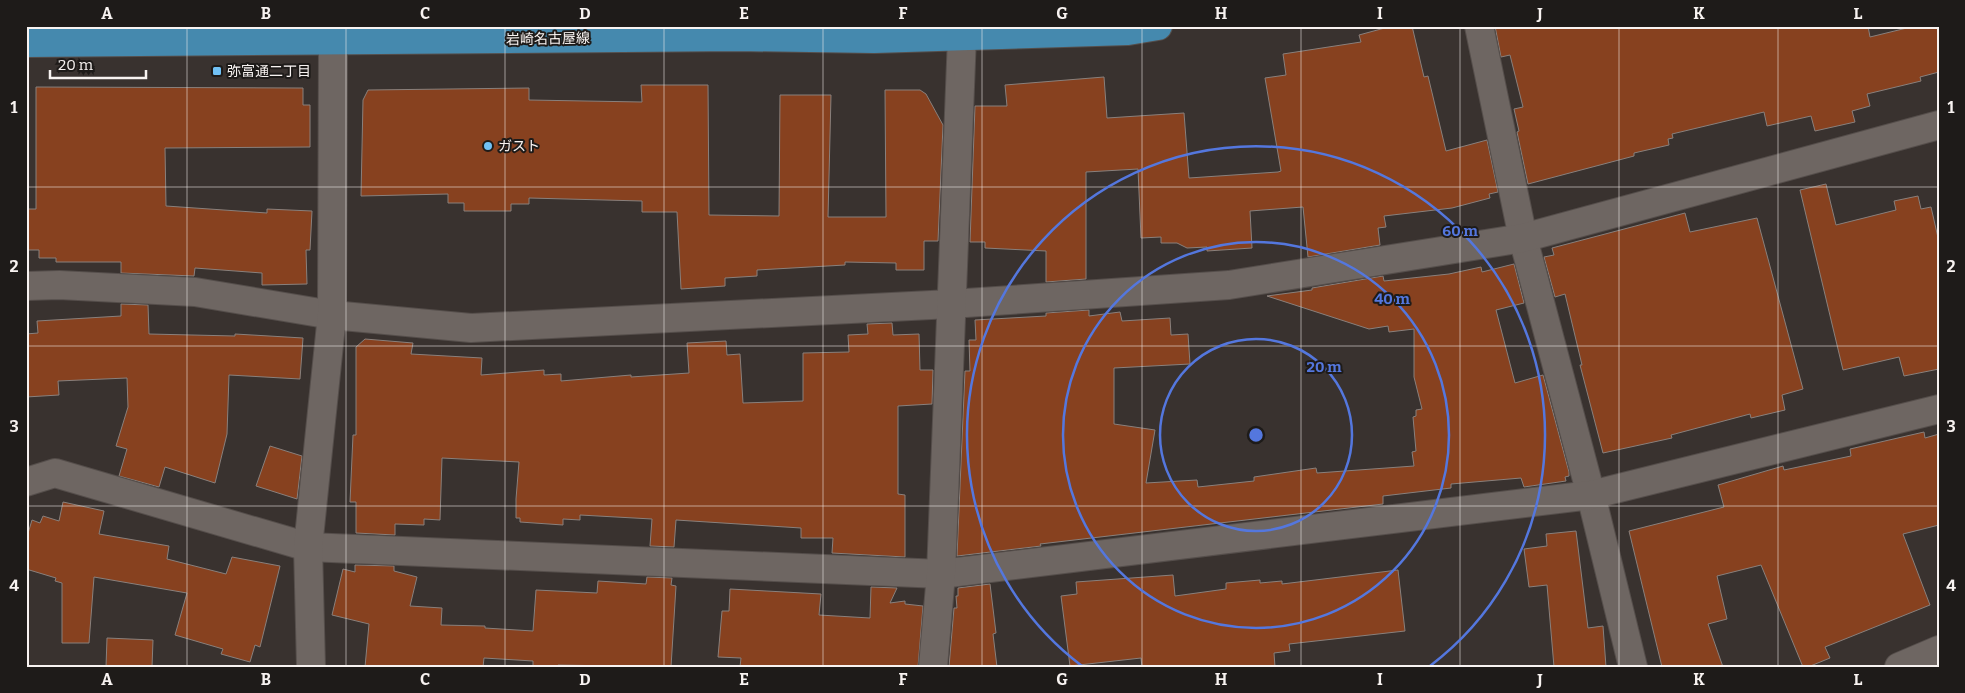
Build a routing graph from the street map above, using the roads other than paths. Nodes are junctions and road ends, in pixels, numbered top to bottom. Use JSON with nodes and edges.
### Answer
{"nodes":[{"id":1,"x":1158,"y":26,"type":"edge"},
{"id":2,"x":1479,"y":26,"type":"edge"},
{"id":3,"x":971,"y":31,"type":"edge"},
{"id":4,"x":333,"y":41,"type":"junction"},
{"id":5,"x":26,"y":43,"type":"edge"},
{"id":6,"x":1939,"y":125,"type":"edge"},
{"id":7,"x":1523,"y":238,"type":"junction"},
{"id":8,"x":26,"y":286,"type":"edge"},
{"id":9,"x":952,"y":304,"type":"junction"},
{"id":10,"x":332,"y":315,"type":"junction"},
{"id":11,"x":1939,"y":409,"type":"edge"},
{"id":12,"x":26,"y":482,"type":"edge"},
{"id":13,"x":1591,"y":495,"type":"junction"},
{"id":14,"x":308,"y":547,"type":"junction"},
{"id":15,"x":941,"y":574,"type":"junction"},
{"id":16,"x":1939,"y":650,"type":"edge"},
{"id":17,"x":311,"y":667,"type":"edge"},
{"id":18,"x":933,"y":667,"type":"edge"},
{"id":19,"x":1633,"y":667,"type":"edge"},
{"id":20,"x":1899,"y":667,"type":"edge"}],
"edges":[{"from":1,"to":3,"type":"main road","name":"岩崎名古屋線"},
{"from":2,"to":7,"type":"street"},
{"from":3,"to":4,"type":"main road","name":"岩崎名古屋線"},
{"from":3,"to":9,"type":"street"},
{"from":4,"to":5,"type":"main road","name":"岩崎名古屋線"},
{"from":4,"to":10,"type":"street"},
{"from":6,"to":7,"type":"street"},
{"from":7,"to":9,"type":"street"},
{"from":7,"to":13,"type":"street"},
{"from":8,"to":10,"type":"street"},
{"from":9,"to":10,"type":"street"},
{"from":9,"to":15,"type":"street"},
{"from":10,"to":14,"type":"street"},
{"from":11,"to":13,"type":"street"},
{"from":12,"to":14,"type":"street"},
{"from":13,"to":15,"type":"street"},
{"from":13,"to":19,"type":"street"},
{"from":14,"to":15,"type":"street"},
{"from":14,"to":17,"type":"street"},
{"from":15,"to":18,"type":"street"},
{"from":16,"to":20,"type":"street"}]}
